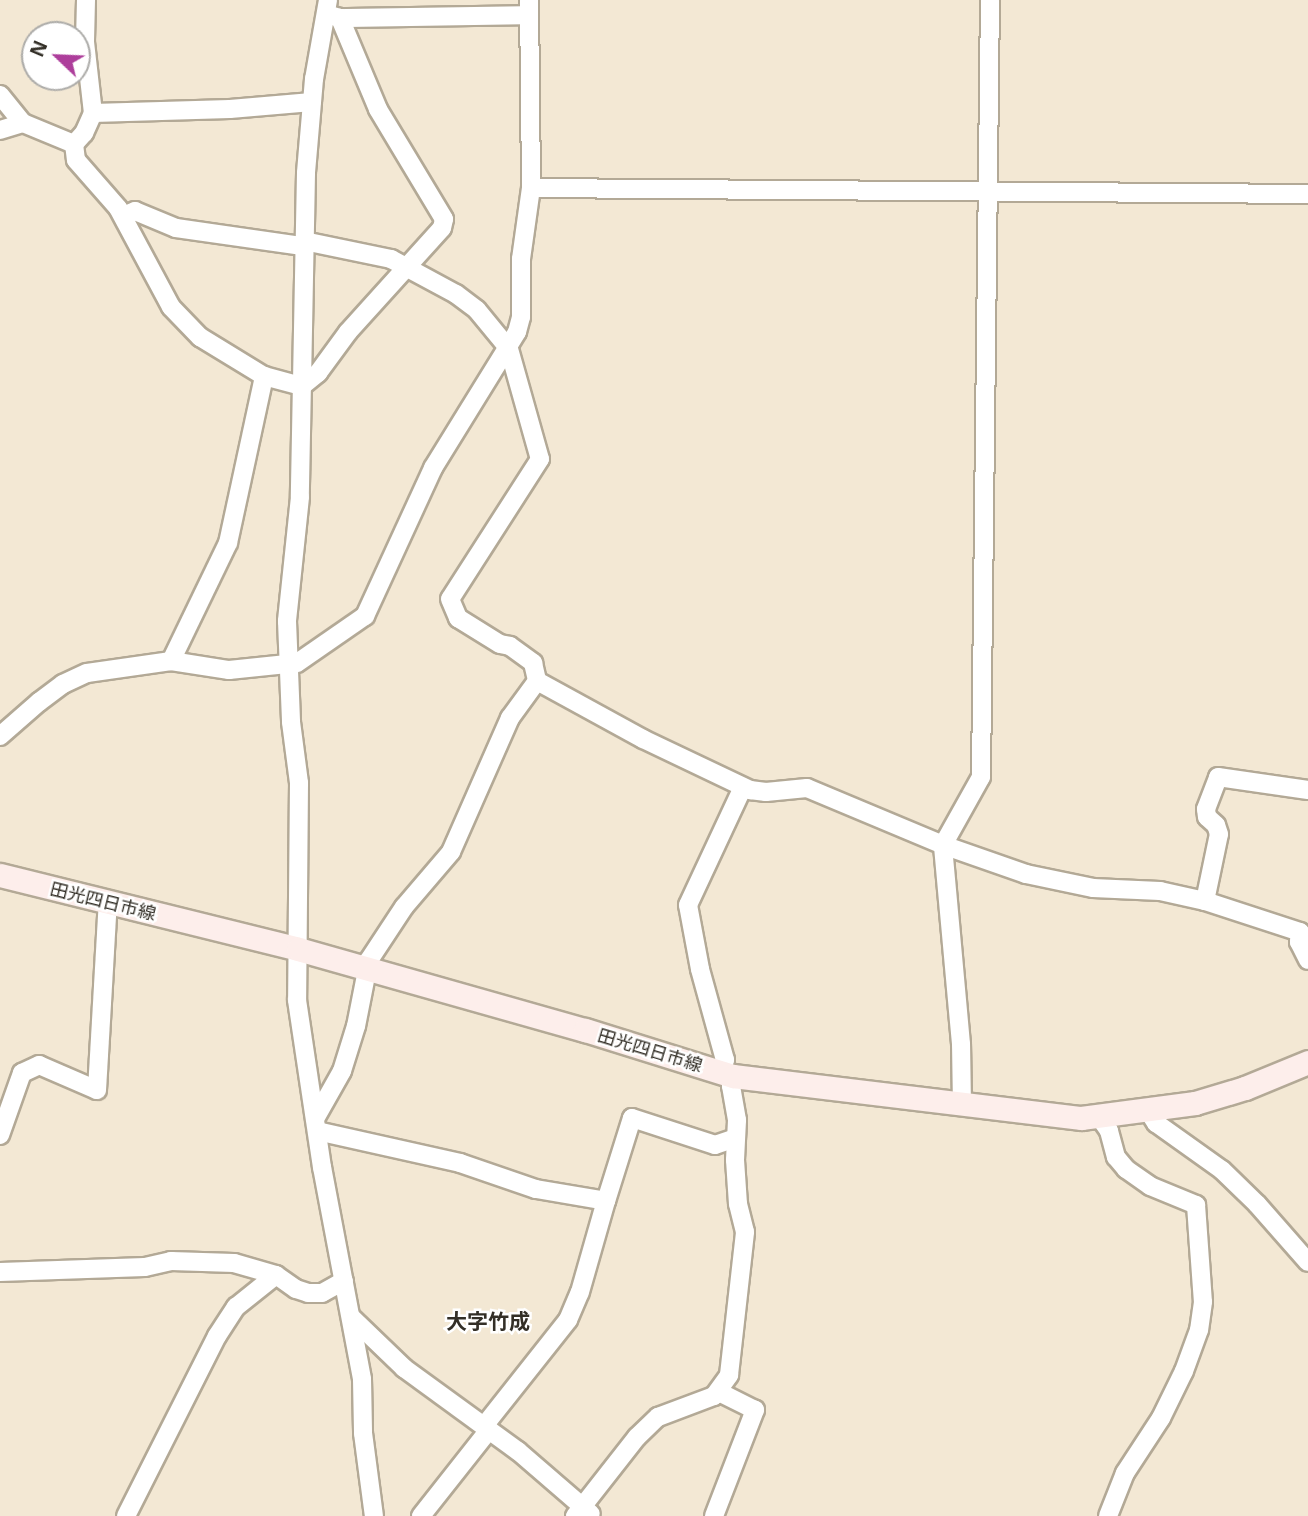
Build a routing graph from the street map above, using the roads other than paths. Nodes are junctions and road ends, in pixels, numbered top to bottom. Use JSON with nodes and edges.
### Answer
{"nodes":[{"id":1,"x":86,"y":0,"type":"edge"},
{"id":2,"x":990,"y":0,"type":"edge"},
{"id":3,"x":529,"y":8,"type":"edge"},
{"id":4,"x":331,"y":11,"type":"edge"},
{"id":5,"x":0,"y":95,"type":"edge"},
{"id":6,"x":312,"y":102,"type":"junction"},
{"id":7,"x":93,"y":113,"type":"junction"},
{"id":8,"x":23,"y":123,"type":"junction"},
{"id":9,"x":0,"y":130,"type":"edge"},
{"id":10,"x":74,"y":144,"type":"junction"},
{"id":11,"x":531,"y":188,"type":"junction"},
{"id":12,"x":986,"y":191,"type":"junction"},
{"id":13,"x":1308,"y":194,"type":"edge"},
{"id":14,"x":123,"y":216,"type":"junction"},
{"id":15,"x":303,"y":244,"type":"junction"},
{"id":16,"x":405,"y":267,"type":"junction"},
{"id":17,"x":509,"y":349,"type":"junction"},
{"id":18,"x":264,"y":376,"type":"junction"},
{"id":19,"x":302,"y":386,"type":"junction"},
{"id":20,"x":171,"y":661,"type":"junction"},
{"id":21,"x":287,"y":663,"type":"junction"},
{"id":22,"x":537,"y":681,"type":"junction"},
{"id":23,"x":0,"y":736,"type":"edge"},
{"id":24,"x":744,"y":787,"type":"junction"},
{"id":25,"x":1308,"y":790,"type":"edge"},
{"id":26,"x":943,"y":845,"type":"junction"},
{"id":27,"x":0,"y":875,"type":"edge"},
{"id":28,"x":1205,"y":901,"type":"junction"},
{"id":29,"x":108,"y":902,"type":"junction"},
{"id":30,"x":298,"y":949,"type":"junction"},
{"id":31,"x":1308,"y":960,"type":"edge"},
{"id":32,"x":367,"y":967,"type":"junction"},
{"id":33,"x":1308,"y":1062,"type":"edge"},
{"id":34,"x":727,"y":1074,"type":"junction"},
{"id":35,"x":962,"y":1106,"type":"junction"},
{"id":36,"x":1147,"y":1109,"type":"junction"},
{"id":37,"x":1098,"y":1115,"type":"junction"},
{"id":38,"x":316,"y":1125,"type":"junction"},
{"id":39,"x":0,"y":1135,"type":"edge"},
{"id":40,"x":735,"y":1138,"type":"junction"},
{"id":41,"x":606,"y":1200,"type":"junction"},
{"id":42,"x":1308,"y":1262,"type":"edge"},
{"id":43,"x":0,"y":1272,"type":"edge"},
{"id":44,"x":276,"y":1275,"type":"junction"},
{"id":45,"x":344,"y":1280,"type":"junction"},
{"id":46,"x":351,"y":1317,"type":"junction"},
{"id":47,"x":719,"y":1392,"type":"junction"},
{"id":48,"x":486,"y":1428,"type":"junction"},
{"id":49,"x":584,"y":1514,"type":"edge"},
{"id":50,"x":126,"y":1516,"type":"edge"},
{"id":51,"x":374,"y":1516,"type":"edge"},
{"id":52,"x":421,"y":1516,"type":"edge"},
{"id":53,"x":714,"y":1516,"type":"edge"},
{"id":54,"x":1108,"y":1516,"type":"edge"}],
"edges":[{"from":1,"to":7,"type":"street"},
{"from":2,"to":12,"type":"street"},
{"from":3,"to":4,"type":"street"},
{"from":3,"to":11,"type":"street"},
{"from":4,"to":6,"type":"street"},
{"from":4,"to":16,"type":"street"},
{"from":5,"to":8,"type":"street"},
{"from":6,"to":7,"type":"street"},
{"from":6,"to":15,"type":"street"},
{"from":7,"to":10,"type":"street"},
{"from":8,"to":9,"type":"street"},
{"from":8,"to":10,"type":"street"},
{"from":10,"to":14,"type":"street"},
{"from":11,"to":12,"type":"street"},
{"from":11,"to":17,"type":"street"},
{"from":12,"to":13,"type":"street"},
{"from":12,"to":26,"type":"street"},
{"from":14,"to":15,"type":"street"},
{"from":14,"to":18,"type":"street"},
{"from":15,"to":16,"type":"street"},
{"from":15,"to":19,"type":"street"},
{"from":16,"to":17,"type":"street"},
{"from":16,"to":19,"type":"street"},
{"from":17,"to":21,"type":"street"},
{"from":17,"to":22,"type":"street"},
{"from":18,"to":19,"type":"street"},
{"from":18,"to":20,"type":"street"},
{"from":19,"to":21,"type":"street"},
{"from":20,"to":21,"type":"street"},
{"from":20,"to":23,"type":"street"},
{"from":21,"to":30,"type":"street"},
{"from":22,"to":24,"type":"street"},
{"from":22,"to":32,"type":"street"},
{"from":24,"to":26,"type":"street"},
{"from":24,"to":34,"type":"street"},
{"from":25,"to":28,"type":"street"},
{"from":26,"to":28,"type":"street"},
{"from":26,"to":35,"type":"street"},
{"from":27,"to":29,"type":"main road","name":"田光四日市線"},
{"from":28,"to":31,"type":"street"},
{"from":29,"to":30,"type":"main road","name":"田光四日市線"},
{"from":29,"to":39,"type":"street"},
{"from":30,"to":32,"type":"main road","name":"田光四日市線"},
{"from":30,"to":38,"type":"street"},
{"from":32,"to":34,"type":"main road","name":"田光四日市線"},
{"from":32,"to":38,"type":"street"},
{"from":33,"to":36,"type":"main road","name":"田光四日市線"},
{"from":34,"to":35,"type":"main road","name":"田光四日市線"},
{"from":34,"to":40,"type":"street"},
{"from":35,"to":37,"type":"main road","name":"田光四日市線"},
{"from":36,"to":37,"type":"main road","name":"田光四日市線"},
{"from":36,"to":42,"type":"street"},
{"from":37,"to":54,"type":"street"},
{"from":38,"to":41,"type":"street"},
{"from":38,"to":45,"type":"street"},
{"from":40,"to":41,"type":"street"},
{"from":40,"to":47,"type":"street"},
{"from":41,"to":48,"type":"street"},
{"from":43,"to":44,"type":"street"},
{"from":44,"to":45,"type":"street"},
{"from":44,"to":50,"type":"street"},
{"from":45,"to":46,"type":"street"},
{"from":46,"to":48,"type":"street"},
{"from":46,"to":51,"type":"street"},
{"from":47,"to":49,"type":"street"},
{"from":47,"to":53,"type":"street"},
{"from":48,"to":49,"type":"street"},
{"from":48,"to":52,"type":"street"}]}
